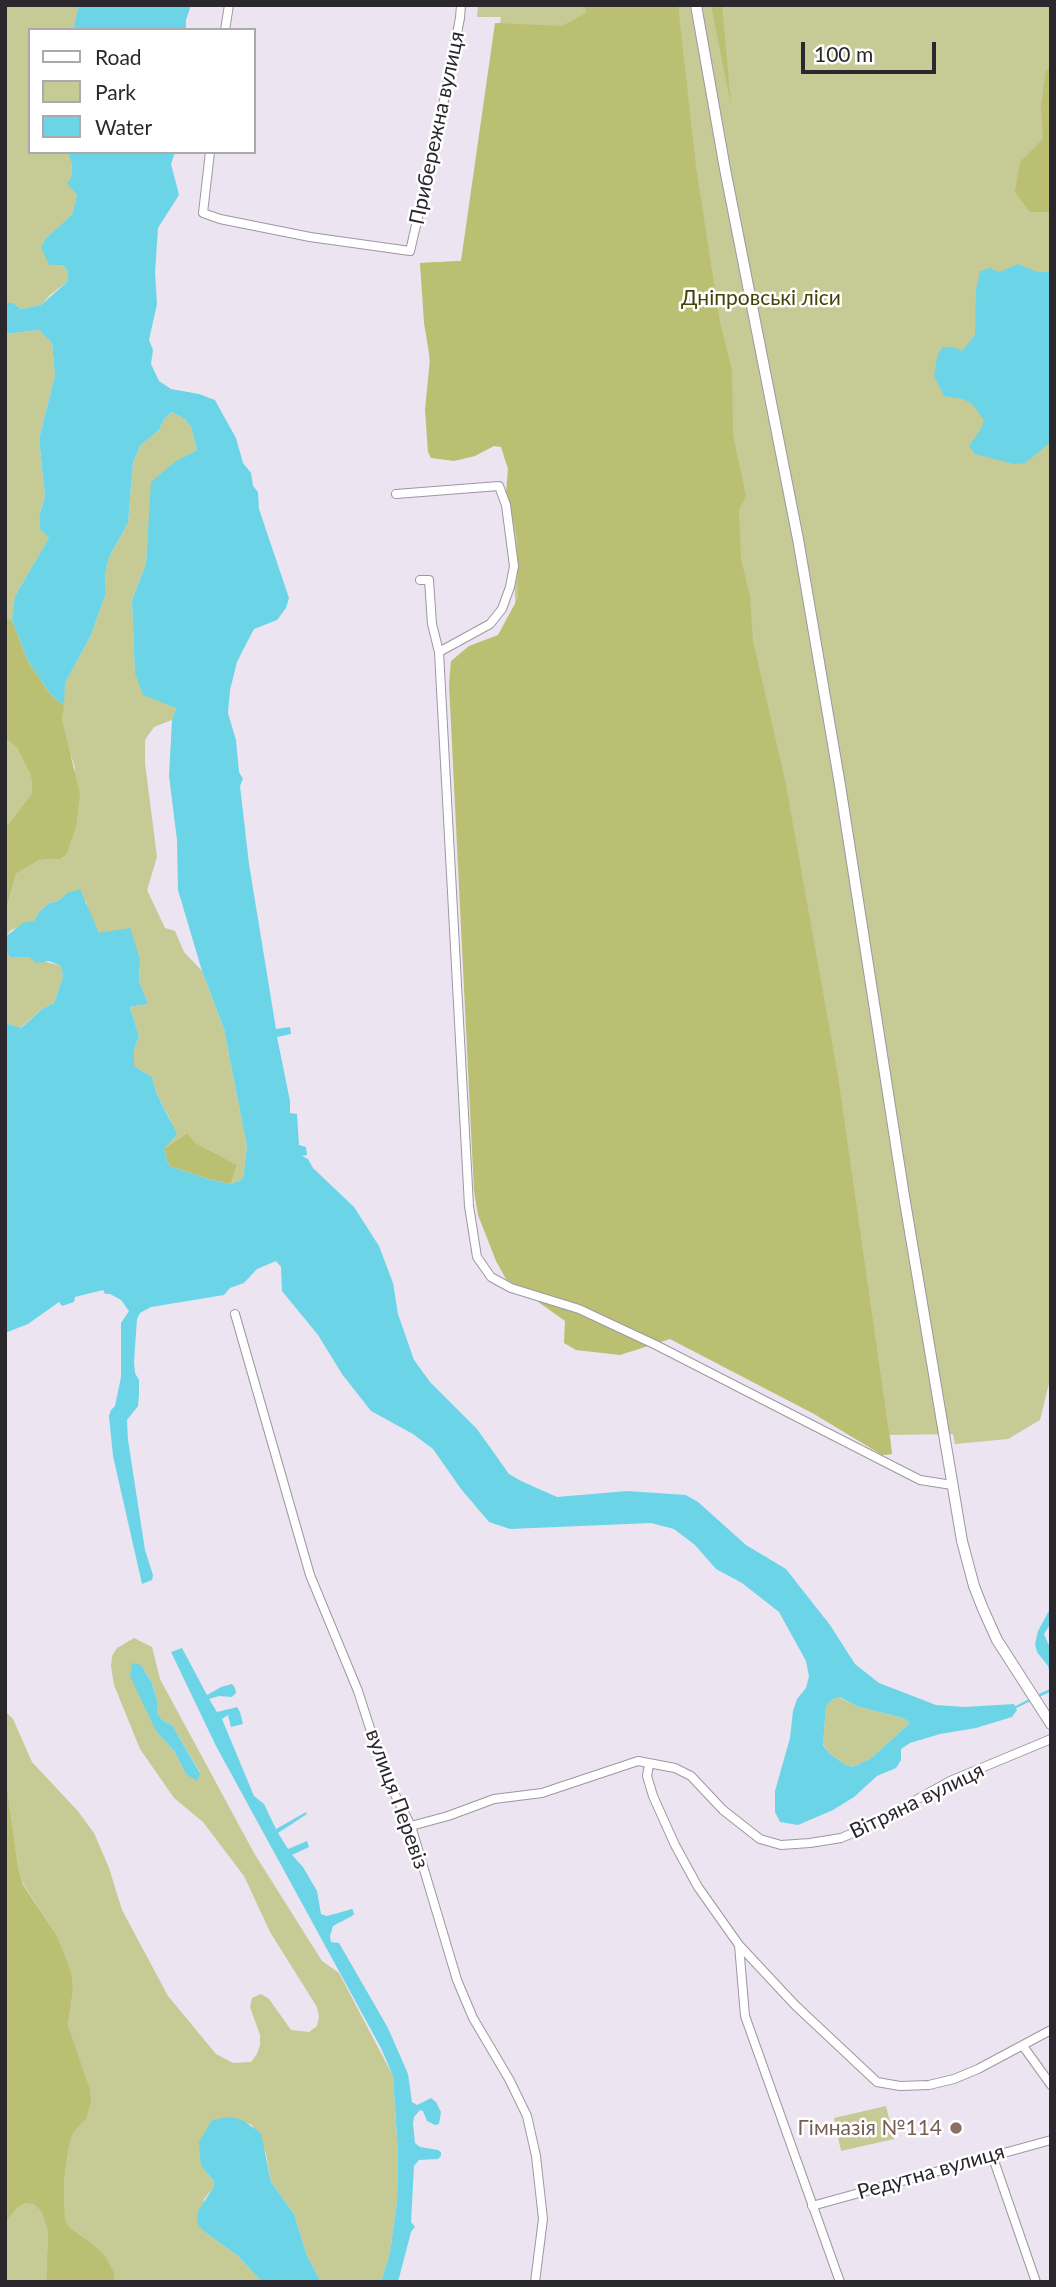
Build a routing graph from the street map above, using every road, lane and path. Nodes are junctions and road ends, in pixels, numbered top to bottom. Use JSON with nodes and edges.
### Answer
{"nodes":[{"id":1,"x":229,"y":5,"type":"edge"},
{"id":2,"x":461,"y":5,"type":"edge"},
{"id":3,"x":696,"y":5,"type":"edge"},
{"id":4,"x":225,"y":28,"type":"edge"},
{"id":5,"x":210,"y":154,"type":"edge"},
{"id":6,"x":396,"y":494,"type":"dead end"},
{"id":7,"x":420,"y":580,"type":"dead end"},
{"id":8,"x":439,"y":652,"type":"junction"},
{"id":9,"x":235,"y":1314,"type":"dead end"},
{"id":10,"x":952,"y":1485,"type":"junction"},
{"id":11,"x":1048,"y":1719,"type":"edge"},
{"id":12,"x":1051,"y":1739,"type":"edge"},
{"id":13,"x":649,"y":1765,"type":"junction"},
{"id":14,"x":411,"y":1826,"type":"junction"},
{"id":15,"x":739,"y":1945,"type":"junction"},
{"id":16,"x":1051,"y":2030,"type":"edge"},
{"id":17,"x":1024,"y":2046,"type":"junction"},
{"id":18,"x":1051,"y":2085,"type":"edge"},
{"id":19,"x":1051,"y":2140,"type":"edge"},
{"id":20,"x":992,"y":2155,"type":"junction"},
{"id":21,"x":812,"y":2206,"type":"junction"},
{"id":22,"x":535,"y":2282,"type":"edge"},
{"id":23,"x":840,"y":2282,"type":"edge"},
{"id":24,"x":1036,"y":2282,"type":"edge"}],
"edges":[{"from":1,"to":4,"type":"street"},
{"from":2,"to":5,"type":"street","name":"Прибережна вулиця"},
{"from":3,"to":10,"type":"main road"},
{"from":6,"to":8,"type":"street"},
{"from":7,"to":8,"type":"street"},
{"from":8,"to":10,"type":"street"},
{"from":9,"to":14,"type":"street","name":"вулиця Перевіз"},
{"from":10,"to":11,"type":"main road"},
{"from":12,"to":13,"type":"street","name":"Вітряна вулиця"},
{"from":13,"to":14,"type":"street","name":"Вітряна вулиця"},
{"from":13,"to":15,"type":"street"},
{"from":14,"to":22,"type":"street","name":"вулиця Перевіз"},
{"from":15,"to":17,"type":"street"},
{"from":15,"to":21,"type":"street"},
{"from":16,"to":17,"type":"street"},
{"from":17,"to":18,"type":"street"},
{"from":19,"to":20,"type":"street","name":"Редутна вулиця"},
{"from":20,"to":21,"type":"street","name":"Редутна вулиця"},
{"from":20,"to":24,"type":"street"},
{"from":21,"to":23,"type":"street"}]}
